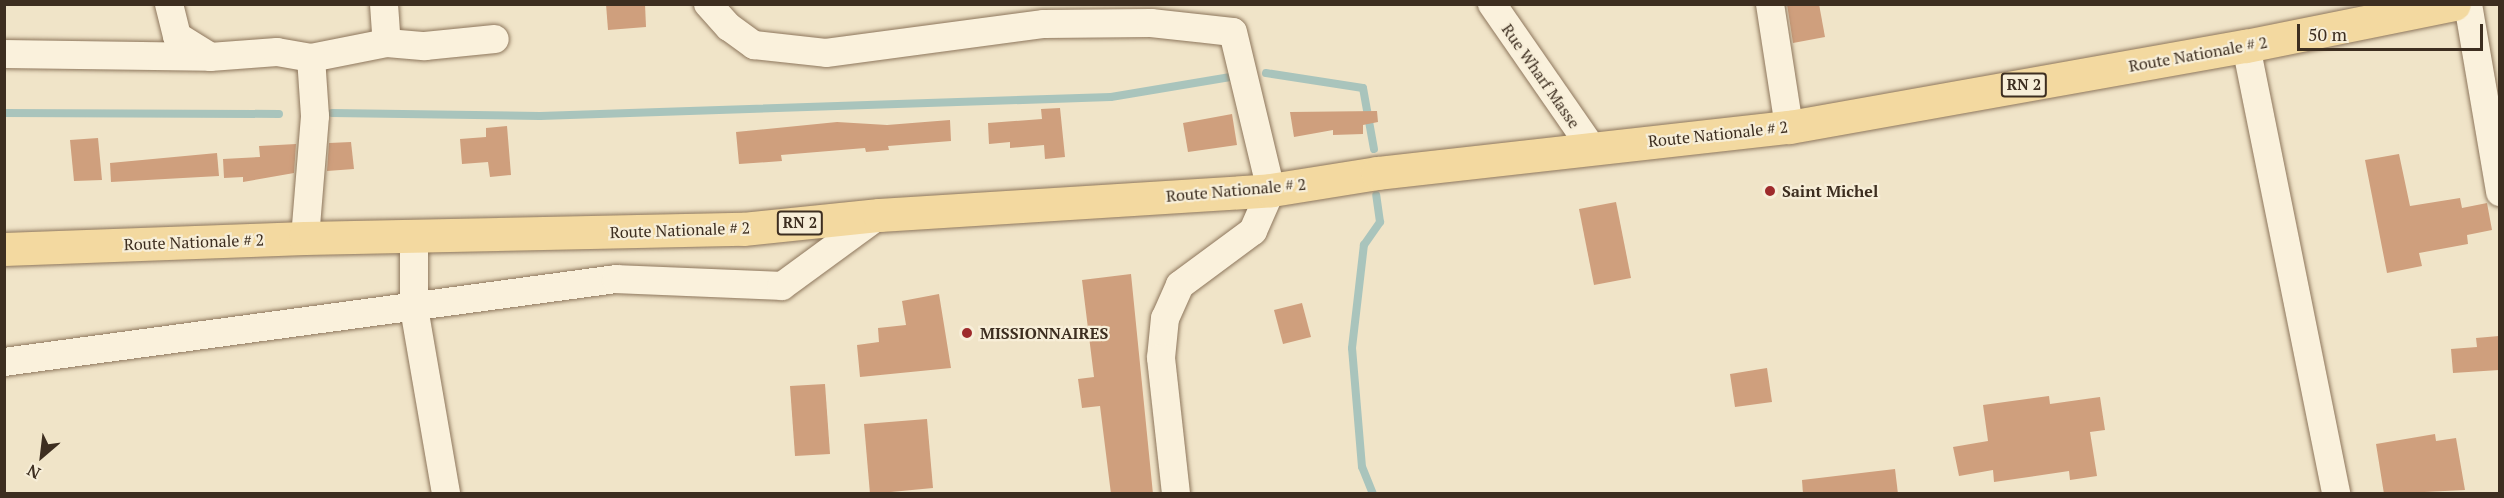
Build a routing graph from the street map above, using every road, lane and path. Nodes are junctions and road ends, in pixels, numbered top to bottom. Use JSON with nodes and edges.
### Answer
{"nodes":[{"id":1,"x":170,"y":4,"type":"edge"},
{"id":2,"x":384,"y":4,"type":"edge"},
{"id":3,"x":708,"y":4,"type":"edge"},
{"id":4,"x":1492,"y":4,"type":"edge"},
{"id":5,"x":1770,"y":4,"type":"edge"},
{"id":6,"x":2454,"y":4,"type":"edge"},
{"id":7,"x":2468,"y":4,"type":"edge"},
{"id":8,"x":495,"y":39,"type":"dead end"},
{"id":9,"x":387,"y":43,"type":"junction"},
{"id":10,"x":2246,"y":46,"type":"junction"},
{"id":11,"x":4,"y":54,"type":"edge"},
{"id":12,"x":210,"y":57,"type":"junction"},
{"id":13,"x":311,"y":58,"type":"junction"},
{"id":14,"x":1789,"y":127,"type":"junction"},
{"id":15,"x":1591,"y":147,"type":"junction"},
{"id":16,"x":1271,"y":190,"type":"junction"},
{"id":17,"x":2499,"y":192,"type":"edge"},
{"id":18,"x":879,"y":215,"type":"junction"},
{"id":19,"x":414,"y":236,"type":"junction"},
{"id":20,"x":305,"y":238,"type":"junction"},
{"id":21,"x":4,"y":249,"type":"edge"},
{"id":22,"x":414,"y":308,"type":"junction"},
{"id":23,"x":4,"y":362,"type":"edge"},
{"id":24,"x":446,"y":494,"type":"edge"},
{"id":25,"x":1176,"y":494,"type":"edge"},
{"id":26,"x":2336,"y":494,"type":"edge"}],
"edges":[{"from":1,"to":12,"type":"street"},
{"from":2,"to":9,"type":"street"},
{"from":3,"to":16,"type":"street"},
{"from":4,"to":15,"type":"street","name":"Rue Wharf Masse"},
{"from":5,"to":14,"type":"street"},
{"from":6,"to":10,"type":"main road","name":"Route Nationale # 2","number":"RN 2"},
{"from":7,"to":17,"type":"street"},
{"from":8,"to":9,"type":"street"},
{"from":9,"to":13,"type":"street"},
{"from":10,"to":14,"type":"main road","name":"Route Nationale # 2","number":"RN 2"},
{"from":10,"to":26,"type":"street"},
{"from":11,"to":12,"type":"street"},
{"from":12,"to":13,"type":"street"},
{"from":13,"to":20,"type":"street"},
{"from":14,"to":15,"type":"main road","name":"Route Nationale # 2","number":"RN 2"},
{"from":15,"to":16,"type":"main road","name":"Route Nationale # 2","number":"RN 2"},
{"from":16,"to":18,"type":"main road","name":"Route Nationale # 2","number":"RN 2"},
{"from":16,"to":25,"type":"street"},
{"from":18,"to":19,"type":"main road","name":"Route Nationale # 2","number":"RN 2"},
{"from":18,"to":22,"type":"street"},
{"from":19,"to":20,"type":"main road","name":"Route Nationale # 2","number":"RN 2"},
{"from":19,"to":22,"type":"street"},
{"from":20,"to":21,"type":"main road","name":"Route Nationale # 2","number":"RN 2"},
{"from":22,"to":23,"type":"street"},
{"from":22,"to":24,"type":"street"}]}
